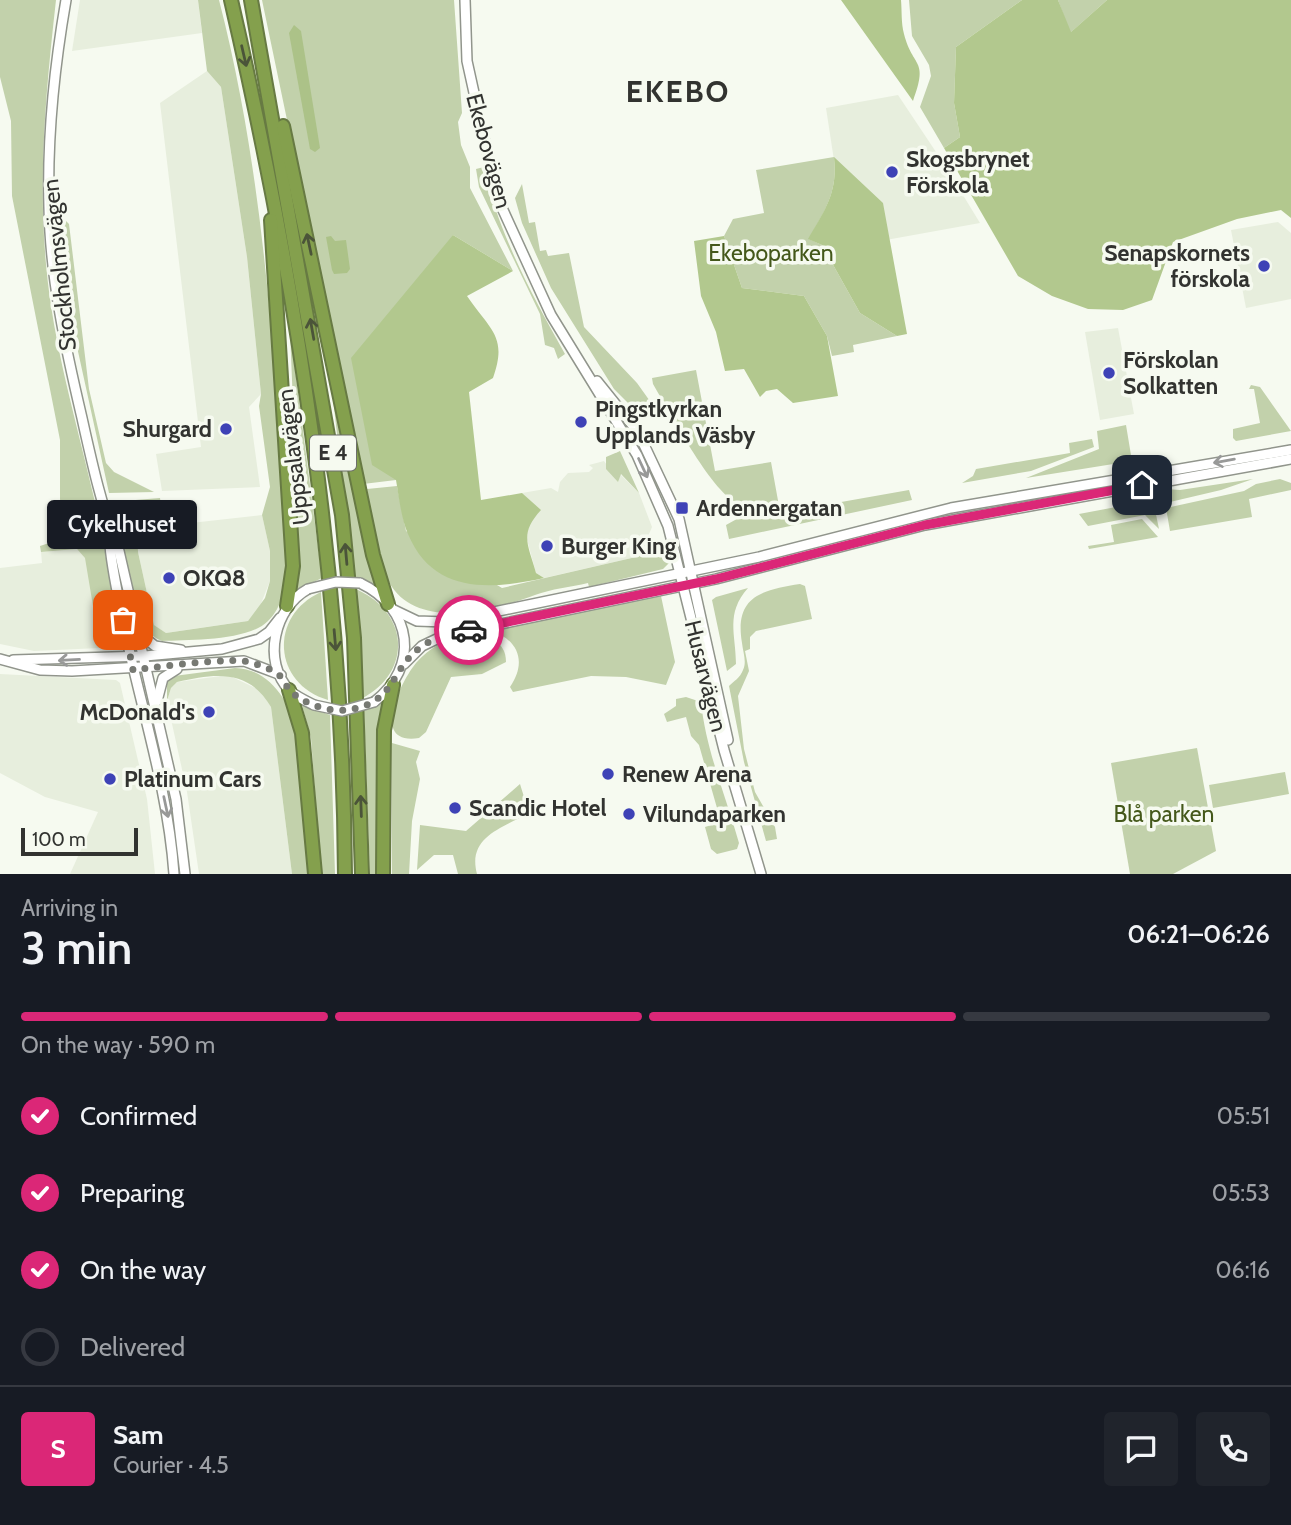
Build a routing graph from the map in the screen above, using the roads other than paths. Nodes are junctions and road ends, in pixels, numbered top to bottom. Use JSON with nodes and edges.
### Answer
{"nodes":[{"id":1,"x":66,"y":0,"type":"edge"},
{"id":2,"x":230,"y":0,"type":"edge"},
{"id":3,"x":251,"y":0,"type":"edge"},
{"id":4,"x":465,"y":0,"type":"edge"},
{"id":5,"x":260,"y":38,"type":"junction"},
{"id":6,"x":257,"y":112,"type":"junction"},
{"id":7,"x":584,"y":367,"type":"junction"},
{"id":8,"x":1291,"y":450,"type":"edge"},
{"id":9,"x":1291,"y":459,"type":"edge"},
{"id":10,"x":108,"y":526,"type":"junction"},
{"id":11,"x":692,"y":571,"type":"junction"},
{"id":12,"x":679,"y":574,"type":"junction"},
{"id":13,"x":696,"y":583,"type":"junction"},
{"id":14,"x":682,"y":586,"type":"junction"},
{"id":15,"x":391,"y":607,"type":"junction"},
{"id":16,"x":284,"y":612,"type":"junction"},
{"id":17,"x":138,"y":632,"type":"junction"},
{"id":18,"x":189,"y":652,"type":"junction"},
{"id":19,"x":145,"y":656,"type":"junction"},
{"id":20,"x":130,"y":657,"type":"junction"},
{"id":21,"x":4,"y":659,"type":"edge"},
{"id":22,"x":199,"y":664,"type":"junction"},
{"id":23,"x":404,"y":664,"type":"junction"},
{"id":24,"x":147,"y":668,"type":"junction"},
{"id":25,"x":133,"y":670,"type":"junction"},
{"id":26,"x":281,"y":675,"type":"junction"},
{"id":27,"x":393,"y":685,"type":"junction"},
{"id":28,"x":289,"y":690,"type":"junction"},
{"id":29,"x":156,"y":710,"type":"junction"},
{"id":30,"x":731,"y":765,"type":"junction"},
{"id":31,"x":174,"y":874,"type":"edge"},
{"id":32,"x":184,"y":874,"type":"edge"},
{"id":33,"x":315,"y":874,"type":"edge"},
{"id":34,"x":345,"y":874,"type":"edge"},
{"id":35,"x":362,"y":874,"type":"edge"},
{"id":36,"x":383,"y":874,"type":"edge"},
{"id":37,"x":761,"y":874,"type":"edge"}],
"edges":[{"from":1,"to":10,"type":"main road","name":"Stockholmsvägen"},
{"from":2,"to":6,"type":"highway","name":"Uppsalavägen","number":"E 4","one_way":true},
{"from":3,"to":5,"type":"highway","name":"Uppsalavägen","number":"E 4"},
{"from":4,"to":7,"type":"main road","name":"Ekebovägen"},
{"from":15,"to":5,"type":"highway","one_way":true},
{"from":35,"to":5,"type":"highway","name":"Uppsalavägen","number":"E 4","one_way":true},
{"from":6,"to":16,"type":"highway"},
{"from":6,"to":34,"type":"highway","name":"Uppsalavägen","number":"E 4","one_way":true},
{"from":7,"to":11,"type":"main road","name":"Ekebovägen"},
{"from":7,"to":12,"type":"main road","name":"Ekebovägen","one_way":true},
{"from":8,"to":11,"type":"main road","one_way":true},
{"from":9,"to":13,"type":"main road"},
{"from":10,"to":17,"type":"main road","name":"Stockholmsvägen"},
{"from":10,"to":20,"type":"main road","name":"Stockholmsvägen"},
{"from":11,"to":12,"type":"main road"},
{"from":11,"to":13,"type":"main road","name":"Husarvägen"},
{"from":12,"to":14,"type":"main road","name":"Husarvägen"},
{"from":12,"to":15,"type":"main road"},
{"from":13,"to":14,"type":"main road"},
{"from":13,"to":30,"type":"main road","name":"Husarvägen"},
{"from":14,"to":23,"type":"main road"},
{"from":14,"to":30,"type":"main road","name":"Husarvägen"},
{"from":15,"to":16,"type":"main road","bridge":true},
{"from":15,"to":23,"type":"main road"},
{"from":16,"to":18,"type":"main road"},
{"from":16,"to":26,"type":"main road"},
{"from":17,"to":18,"type":"main road"},
{"from":17,"to":19,"type":"main road","name":"Stockholmsvägen"},
{"from":18,"to":19,"type":"main road"},
{"from":19,"to":20,"type":"main road"},
{"from":19,"to":24,"type":"main road","name":"Stockholmsvägen"},
{"from":20,"to":21,"type":"main road","one_way":true},
{"from":20,"to":25,"type":"main road","name":"Stockholmsvägen"},
{"from":21,"to":25,"type":"main road"},
{"from":22,"to":24,"type":"main road"},
{"from":22,"to":26,"type":"main road"},
{"from":22,"to":29,"type":"main road"},
{"from":23,"to":27,"type":"main road"},
{"from":24,"to":25,"type":"main road"},
{"from":24,"to":29,"type":"main road","name":"Stockholmsvägen"},
{"from":25,"to":31,"type":"main road","name":"Stockholmsvägen","one_way":true},
{"from":26,"to":28,"type":"main road"},
{"from":27,"to":28,"type":"main road","bridge":true},
{"from":27,"to":36,"type":"highway"},
{"from":28,"to":33,"type":"highway"},
{"from":29,"to":32,"type":"main road","name":"Stockholmsvägen"},
{"from":30,"to":37,"type":"main road","name":"Husarvägen"}]}
